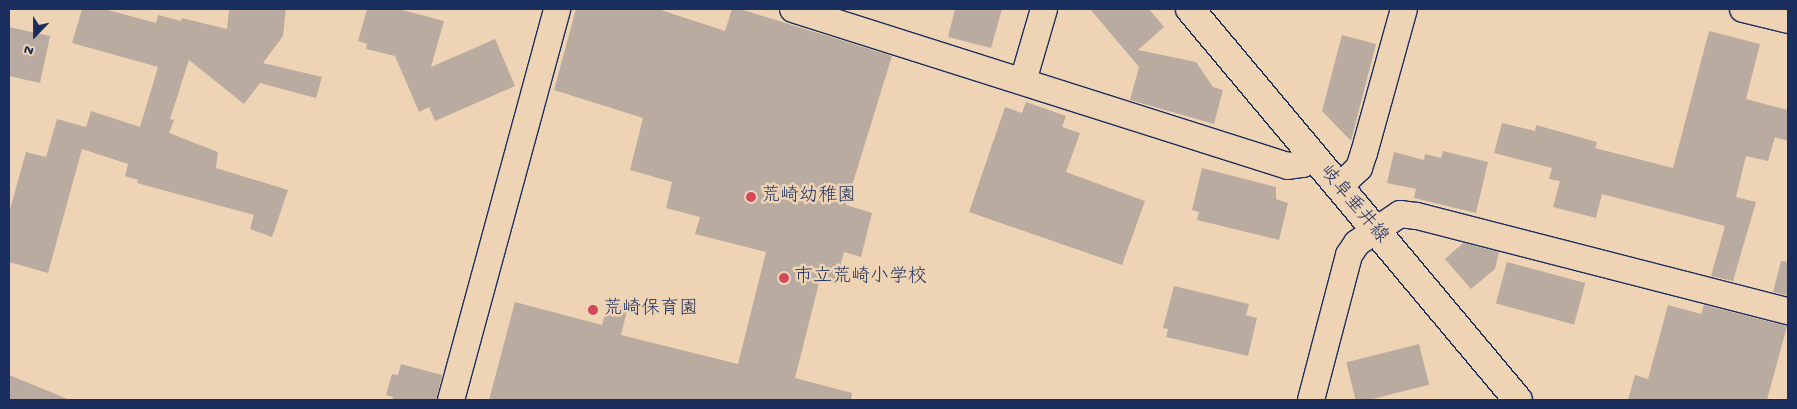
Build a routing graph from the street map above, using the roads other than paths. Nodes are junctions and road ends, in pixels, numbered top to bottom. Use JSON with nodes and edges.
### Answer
{"nodes":[{"id":1,"x":557,"y":9,"type":"edge"},
{"id":2,"x":793,"y":9,"type":"edge"},
{"id":3,"x":1044,"y":9,"type":"edge"},
{"id":4,"x":1190,"y":9,"type":"edge"},
{"id":5,"x":1404,"y":9,"type":"edge"},
{"id":6,"x":1743,"y":9,"type":"edge"},
{"id":7,"x":1788,"y":20,"type":"edge"},
{"id":8,"x":1023,"y":81,"type":"junction"},
{"id":9,"x":1313,"y":156,"type":"junction"},
{"id":10,"x":1339,"y":187,"type":"junction"},
{"id":11,"x":1374,"y":230,"type":"junction"},
{"id":12,"x":1788,"y":310,"type":"edge"},
{"id":13,"x":451,"y":400,"type":"edge"},
{"id":14,"x":1311,"y":400,"type":"edge"},
{"id":15,"x":1518,"y":400,"type":"edge"}],
"edges":[{"from":1,"to":13,"type":"street"},
{"from":2,"to":8,"type":"street"},
{"from":3,"to":8,"type":"street"},
{"from":4,"to":9,"type":"main road","name":"岐阜垂井線"},
{"from":5,"to":10,"type":"street"},
{"from":6,"to":7,"type":"street"},
{"from":8,"to":9,"type":"street"},
{"from":9,"to":10,"type":"main road","name":"岐阜垂井線"},
{"from":10,"to":11,"type":"main road","name":"岐阜垂井線"},
{"from":11,"to":12,"type":"street"},
{"from":11,"to":14,"type":"street"},
{"from":11,"to":15,"type":"main road","name":"岐阜垂井線"}]}
